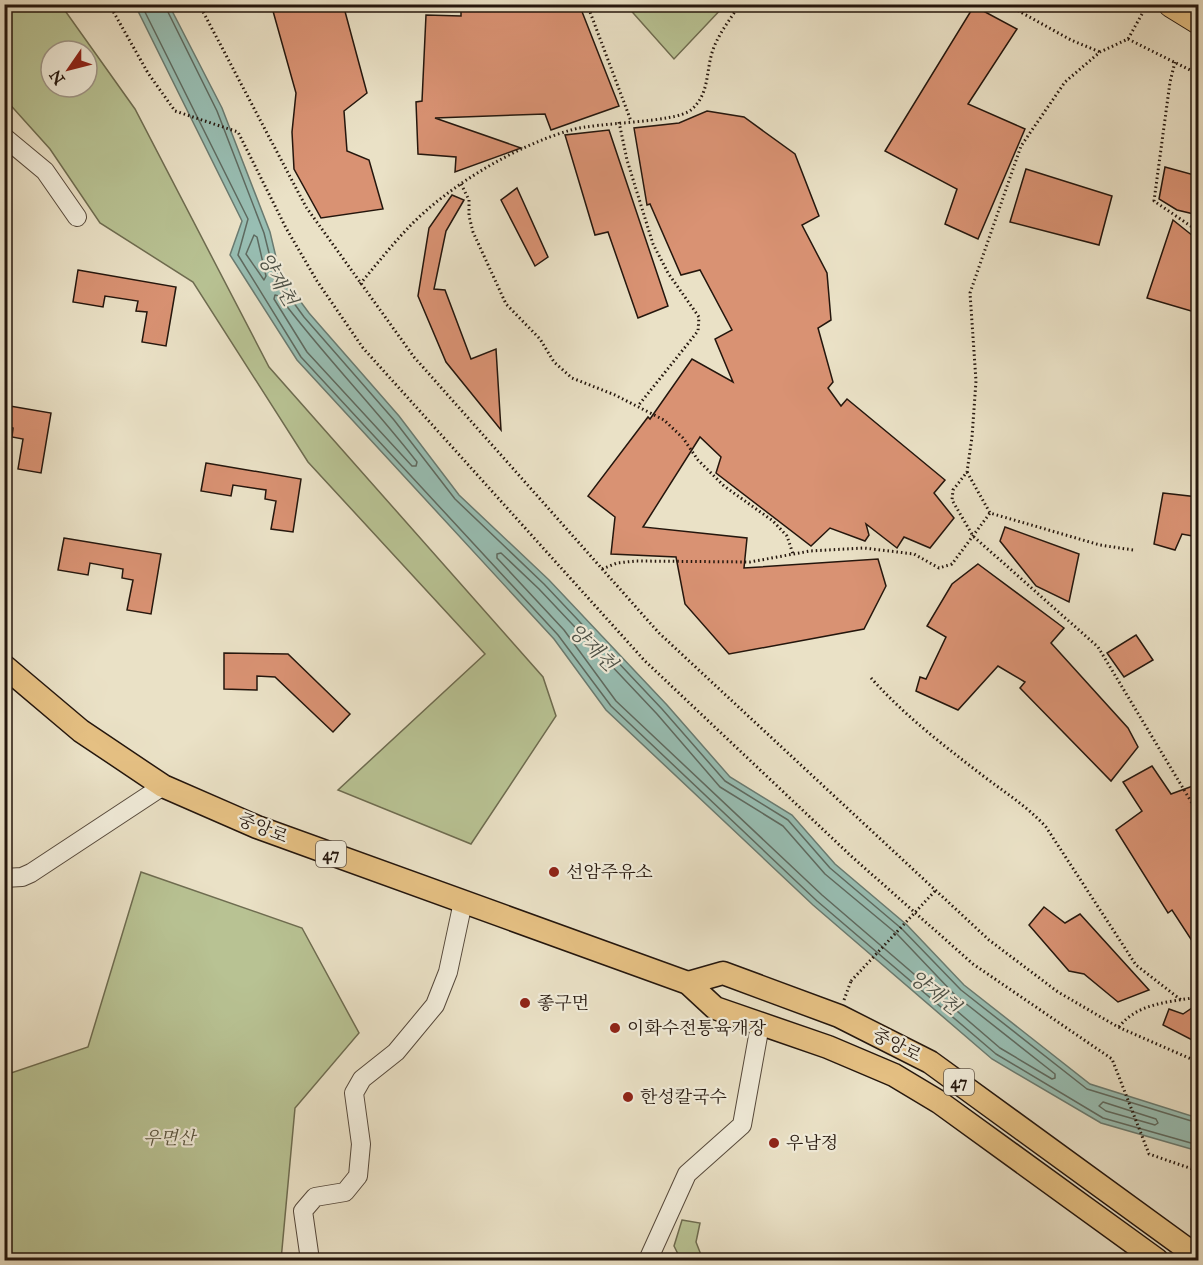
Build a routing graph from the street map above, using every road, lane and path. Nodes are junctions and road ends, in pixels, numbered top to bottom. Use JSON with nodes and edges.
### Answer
{"nodes":[{"id":1,"x":109,"y":4,"type":"edge"},
{"id":2,"x":199,"y":4,"type":"edge"},
{"id":3,"x":587,"y":4,"type":"edge"},
{"id":4,"x":740,"y":4,"type":"edge"},
{"id":5,"x":1006,"y":4,"type":"edge"},
{"id":6,"x":1172,"y":4,"type":"edge"},
{"id":7,"x":1142,"y":14,"type":"dead end"},
{"id":8,"x":1198,"y":20,"type":"edge"},
{"id":9,"x":1128,"y":39,"type":"junction"},
{"id":10,"x":1100,"y":52,"type":"junction"},
{"id":11,"x":1175,"y":63,"type":"junction"},
{"id":12,"x":1198,"y":74,"type":"edge"},
{"id":13,"x":631,"y":121,"type":"junction"},
{"id":14,"x":619,"y":122,"type":"junction"},
{"id":15,"x":4,"y":137,"type":"edge"},
{"id":16,"x":461,"y":184,"type":"junction"},
{"id":17,"x":77,"y":217,"type":"dead end"},
{"id":18,"x":1198,"y":231,"type":"edge"},
{"id":19,"x":360,"y":284,"type":"junction"},
{"id":20,"x":638,"y":406,"type":"junction"},
{"id":21,"x":967,"y":472,"type":"junction"},
{"id":22,"x":990,"y":513,"type":"junction"},
{"id":23,"x":973,"y":536,"type":"junction"},
{"id":24,"x":1133,"y":550,"type":"dead end"},
{"id":25,"x":793,"y":554,"type":"junction"},
{"id":26,"x":602,"y":569,"type":"junction"},
{"id":27,"x":4,"y":666,"type":"edge"},
{"id":28,"x":871,"y":678,"type":"dead end"},
{"id":29,"x":163,"y":786,"type":"junction"},
{"id":30,"x":1198,"y":813,"type":"edge"},
{"id":31,"x":4,"y":878,"type":"edge"},
{"id":32,"x":936,"y":891,"type":"junction"},
{"id":33,"x":463,"y":902,"type":"junction"},
{"id":34,"x":851,"y":981,"type":"dead end"},
{"id":35,"x":688,"y":983,"type":"junction"},
{"id":36,"x":1198,"y":997,"type":"edge"},
{"id":37,"x":1180,"y":1000,"type":"junction"},
{"id":38,"x":760,"y":1025,"type":"junction"},
{"id":39,"x":1118,"y":1027,"type":"junction"},
{"id":40,"x":1198,"y":1062,"type":"edge"},
{"id":41,"x":1198,"y":1171,"type":"edge"},
{"id":42,"x":1198,"y":1257,"type":"edge"},
{"id":43,"x":310,"y":1260,"type":"edge"},
{"id":44,"x":648,"y":1260,"type":"edge"},
{"id":45,"x":1157,"y":1260,"type":"edge"}],
"edges":[{"from":1,"to":41,"type":"path"},
{"from":2,"to":19,"type":"path"},
{"from":3,"to":13,"type":"path"},
{"from":4,"to":13,"type":"path"},
{"from":5,"to":10,"type":"path"},
{"from":6,"to":8,"type":"highway"},
{"from":7,"to":9,"type":"path"},
{"from":9,"to":10,"type":"path"},
{"from":9,"to":11,"type":"path"},
{"from":10,"to":21,"type":"path"},
{"from":11,"to":12,"type":"path"},
{"from":11,"to":18,"type":"path"},
{"from":13,"to":14,"type":"path"},
{"from":14,"to":16,"type":"path"},
{"from":14,"to":20,"type":"path"},
{"from":15,"to":17,"type":"street"},
{"from":16,"to":19,"type":"path"},
{"from":16,"to":20,"type":"path"},
{"from":19,"to":26,"type":"path"},
{"from":20,"to":25,"type":"path"},
{"from":21,"to":22,"type":"path"},
{"from":21,"to":23,"type":"path"},
{"from":22,"to":23,"type":"path"},
{"from":22,"to":24,"type":"path"},
{"from":23,"to":25,"type":"path"},
{"from":23,"to":30,"type":"path"},
{"from":25,"to":26,"type":"path"},
{"from":26,"to":32,"type":"path"},
{"from":27,"to":29,"type":"main road","name":"중앙로","number":"47"},
{"from":28,"to":37,"type":"path"},
{"from":29,"to":31,"type":"street"},
{"from":29,"to":33,"type":"main road","name":"중앙로","number":"47"},
{"from":32,"to":34,"type":"path","bridge":true},
{"from":32,"to":39,"type":"path"},
{"from":33,"to":35,"type":"main road","name":"중앙로","number":"47"},
{"from":33,"to":43,"type":"street"},
{"from":35,"to":38,"type":"main road","name":"중앙로","number":"47"},
{"from":35,"to":42,"type":"main road","name":"중앙로","number":"47"},
{"from":36,"to":37,"type":"path"},
{"from":37,"to":39,"type":"path"},
{"from":38,"to":44,"type":"street"},
{"from":38,"to":45,"type":"main road","name":"중앙로","number":"47"},
{"from":39,"to":40,"type":"path"}]}
